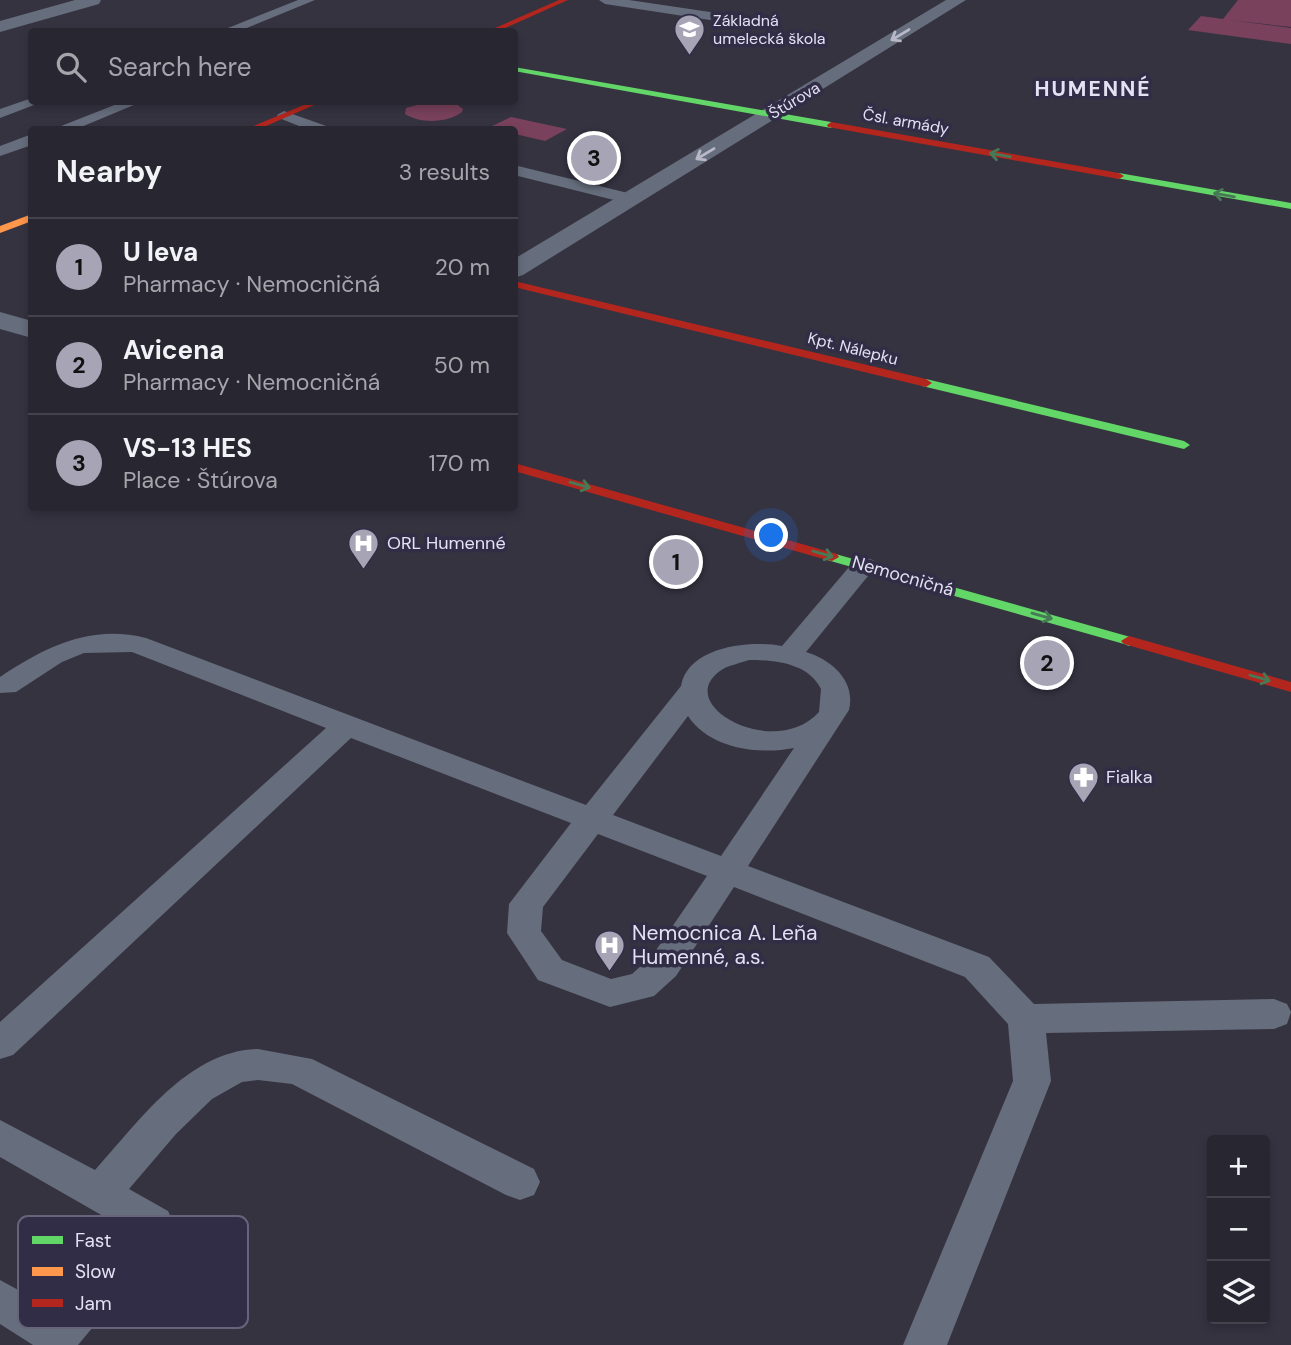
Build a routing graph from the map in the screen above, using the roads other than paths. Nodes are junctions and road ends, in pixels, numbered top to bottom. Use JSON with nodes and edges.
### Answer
{"nodes":[{"id":1,"x":93,"y":0,"type":"edge"},
{"id":2,"x":309,"y":0,"type":"edge"},
{"id":3,"x":565,"y":0,"type":"edge"},
{"id":4,"x":605,"y":0,"type":"edge"},
{"id":5,"x":958,"y":0,"type":"edge"},
{"id":6,"x":710,"y":16,"type":"dead end"},
{"id":7,"x":0,"y":27,"type":"edge"},
{"id":8,"x":235,"y":28,"type":"edge"},
{"id":9,"x":498,"y":28,"type":"edge"},
{"id":10,"x":518,"y":70,"type":"edge"},
{"id":11,"x":28,"y":104,"type":"edge"},
{"id":12,"x":126,"y":105,"type":"edge"},
{"id":13,"x":309,"y":105,"type":"edge"},
{"id":14,"x":0,"y":114,"type":"edge"},
{"id":15,"x":284,"y":115,"type":"junction"},
{"id":16,"x":769,"y":115,"type":"junction"},
{"id":17,"x":69,"y":126,"type":"edge"},
{"id":18,"x":258,"y":126,"type":"edge"},
{"id":19,"x":313,"y":126,"type":"edge"},
{"id":20,"x":28,"y":140,"type":"edge"},
{"id":21,"x":0,"y":151,"type":"edge"},
{"id":22,"x":518,"y":171,"type":"edge"},
{"id":23,"x":630,"y":199,"type":"junction"},
{"id":24,"x":1291,"y":206,"type":"edge"},
{"id":25,"x":28,"y":218,"type":"edge"},
{"id":26,"x":5,"y":224,"type":"edge"},
{"id":27,"x":518,"y":268,"type":"edge"},
{"id":28,"x":518,"y":285,"type":"edge"},
{"id":29,"x":0,"y":320,"type":"edge"},
{"id":30,"x":28,"y":329,"type":"edge"},
{"id":31,"x":1184,"y":445,"type":"dead end"},
{"id":32,"x":518,"y":468,"type":"edge"},
{"id":33,"x":864,"y":565,"type":"junction"},
{"id":34,"x":790,"y":654,"type":"junction"},
{"id":35,"x":6,"y":686,"type":"dead end"},
{"id":36,"x":1291,"y":687,"type":"edge"},
{"id":37,"x":692,"y":691,"type":"junction"},
{"id":38,"x":828,"y":721,"type":"junction"},
{"id":39,"x":347,"y":725,"type":"junction"},
{"id":40,"x":592,"y":819,"type":"junction"},
{"id":41,"x":726,"y":871,"type":"junction"},
{"id":42,"x":1274,"y":1014,"type":"dead end"},
{"id":43,"x":1026,"y":1018,"type":"junction"},
{"id":44,"x":0,"y":1044,"type":"edge"},
{"id":45,"x":0,"y":1137,"type":"edge"},
{"id":46,"x":520,"y":1182,"type":"dead end"},
{"id":47,"x":100,"y":1193,"type":"junction"},
{"id":48,"x":140,"y":1216,"type":"edge"},
{"id":49,"x":0,"y":1300,"type":"edge"},
{"id":50,"x":18,"y":1311,"type":"edge"},
{"id":51,"x":45,"y":1328,"type":"edge"},
{"id":52,"x":65,"y":1328,"type":"edge"},
{"id":53,"x":925,"y":1345,"type":"edge"}],
"edges":[{"from":1,"to":7,"type":"street"},
{"from":2,"to":8,"type":"lane"},
{"from":3,"to":9,"type":"street"},
{"from":4,"to":6,"type":"lane"},
{"from":5,"to":16,"type":"street","name":"Štúrova","one_way":true},
{"from":10,"to":16,"type":"street","name":"Čsl. armády"},
{"from":11,"to":14,"type":"lane"},
{"from":12,"to":17,"type":"lane"},
{"from":13,"to":15,"type":"street"},
{"from":15,"to":18,"type":"street"},
{"from":15,"to":19,"type":"lane"},
{"from":16,"to":23,"type":"street","name":"Štúrova","one_way":true},
{"from":24,"to":16,"type":"street","name":"Čsl. armády","one_way":true},
{"from":20,"to":21,"type":"lane"},
{"from":22,"to":23,"type":"lane"},
{"from":23,"to":27,"type":"street","name":"Štúrova"},
{"from":25,"to":26,"type":"street"},
{"from":28,"to":31,"type":"street","name":"Kpt. Nálepku"},
{"from":29,"to":30,"type":"street"},
{"from":32,"to":33,"type":"street","name":"Nemocničná","one_way":true},
{"from":33,"to":34,"type":"lane"},
{"from":33,"to":36,"type":"street","name":"Nemocničná","one_way":true},
{"from":34,"to":37,"type":"lane"},
{"from":34,"to":38,"type":"lane"},
{"from":35,"to":39,"type":"lane"},
{"from":37,"to":38,"type":"lane"},
{"from":37,"to":40,"type":"lane"},
{"from":38,"to":41,"type":"lane"},
{"from":39,"to":40,"type":"lane"},
{"from":39,"to":44,"type":"lane"},
{"from":40,"to":41,"type":"lane"},
{"from":40,"to":41,"type":"lane"},
{"from":41,"to":43,"type":"lane"},
{"from":42,"to":43,"type":"lane"},
{"from":43,"to":53,"type":"lane"},
{"from":45,"to":47,"type":"lane"},
{"from":46,"to":47,"type":"lane"},
{"from":47,"to":48,"type":"lane"},
{"from":49,"to":50,"type":"lane"},
{"from":51,"to":52,"type":"lane"}]}
